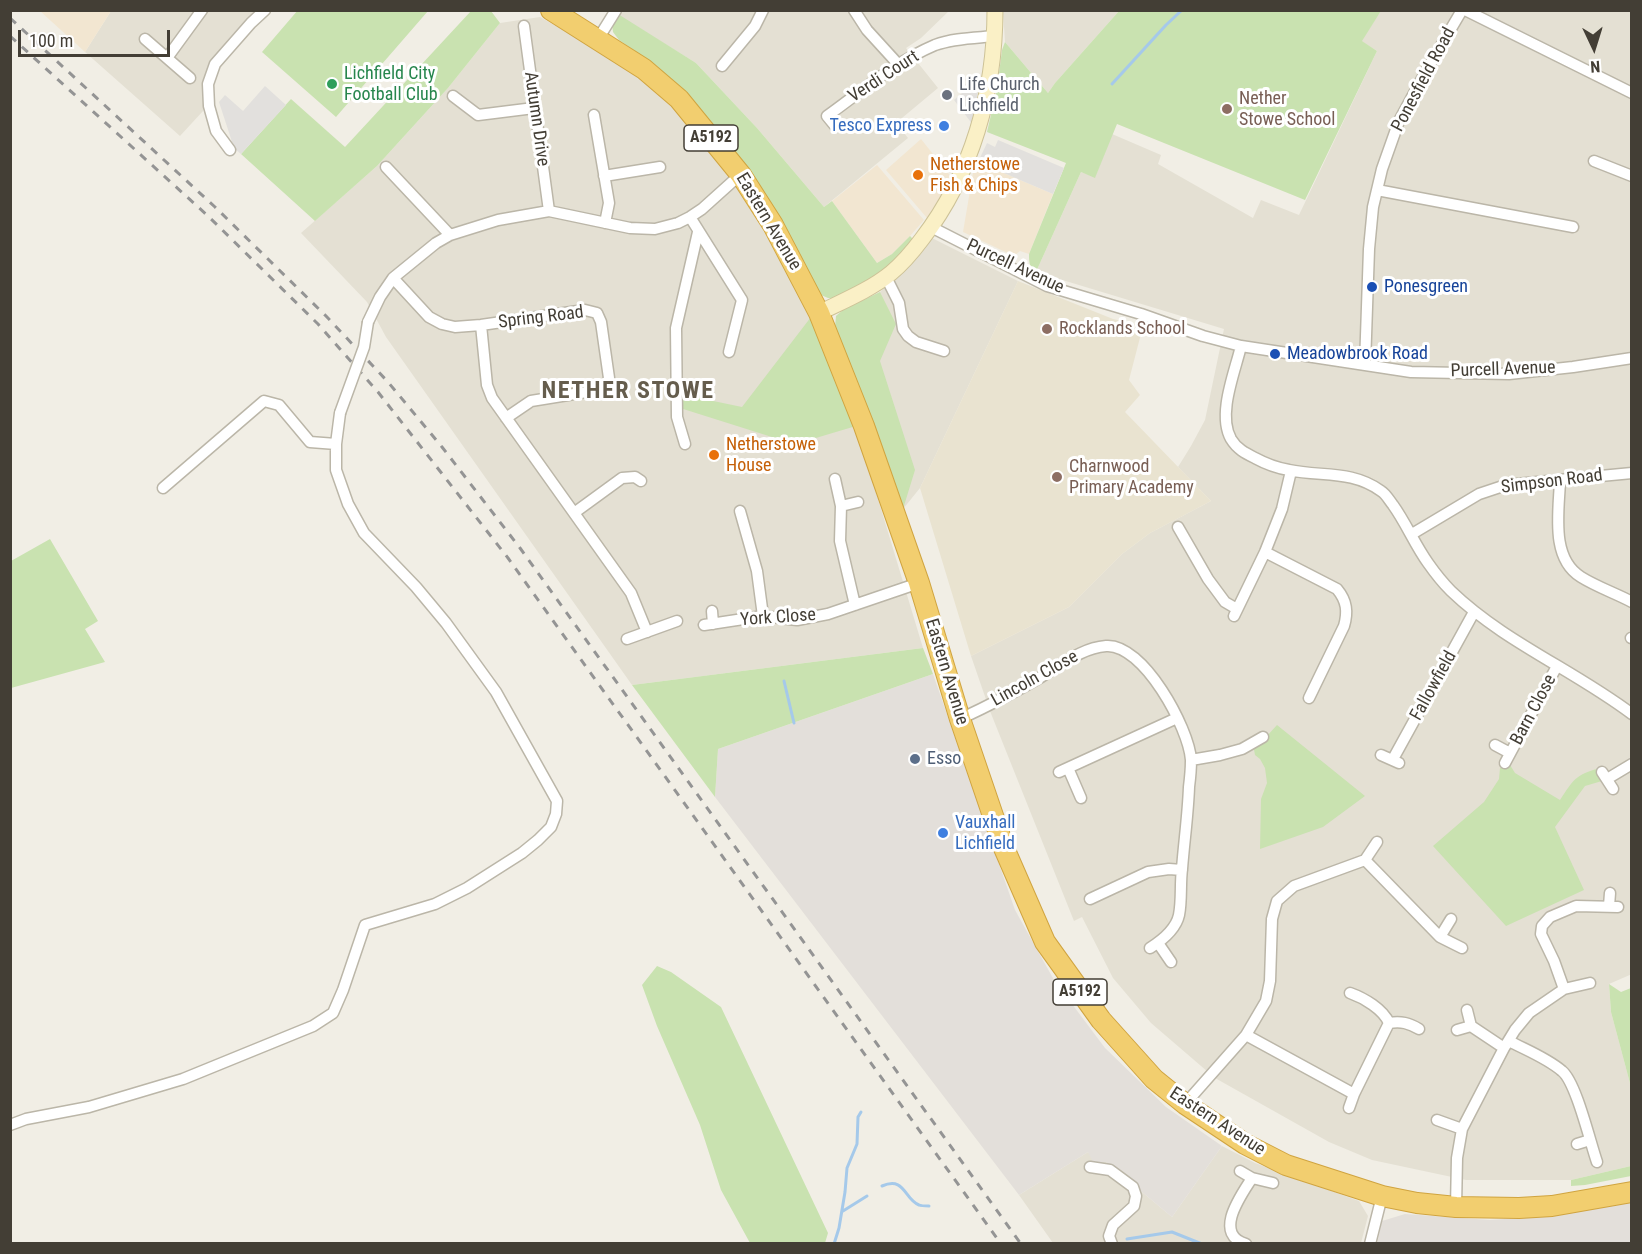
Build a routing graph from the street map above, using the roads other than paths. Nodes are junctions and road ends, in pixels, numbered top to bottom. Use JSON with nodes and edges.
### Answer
{"nodes":[{"id":1,"x":202,"y":10,"type":"edge"},
{"id":2,"x":265,"y":10,"type":"edge"},
{"id":3,"x":551,"y":10,"type":"edge"},
{"id":4,"x":616,"y":10,"type":"edge"},
{"id":5,"x":763,"y":10,"type":"edge"},
{"id":6,"x":854,"y":10,"type":"edge"},
{"id":7,"x":995,"y":10,"type":"edge"},
{"id":8,"x":1464,"y":10,"type":"edge"},
{"id":9,"x":524,"y":26,"type":"dead end"},
{"id":10,"x":995,"y":36,"type":"junction"},
{"id":11,"x":145,"y":39,"type":"dead end"},
{"id":12,"x":598,"y":39,"type":"junction"},
{"id":13,"x":167,"y":58,"type":"junction"},
{"id":14,"x":898,"y":64,"type":"junction"},
{"id":15,"x":722,"y":66,"type":"dead end"},
{"id":16,"x":190,"y":78,"type":"dead end"},
{"id":17,"x":1632,"y":93,"type":"edge"},
{"id":18,"x":453,"y":96,"type":"dead end"},
{"id":19,"x":534,"y":108,"type":"junction"},
{"id":20,"x":594,"y":115,"type":"dead end"},
{"id":21,"x":836,"y":127,"type":"dead end"},
{"id":22,"x":230,"y":150,"type":"dead end"},
{"id":23,"x":1598,"y":166,"type":"dead end"},
{"id":24,"x":386,"y":167,"type":"dead end"},
{"id":25,"x":660,"y":167,"type":"dead end"},
{"id":26,"x":741,"y":175,"type":"junction"},
{"id":27,"x":604,"y":176,"type":"junction"},
{"id":28,"x":1632,"y":177,"type":"edge"},
{"id":29,"x":1377,"y":190,"type":"junction"},
{"id":30,"x":549,"y":211,"type":"junction"},
{"id":31,"x":690,"y":217,"type":"junction"},
{"id":32,"x":604,"y":223,"type":"junction"},
{"id":33,"x":931,"y":227,"type":"junction"},
{"id":34,"x":1574,"y":227,"type":"dead end"},
{"id":35,"x":698,"y":232,"type":"junction"},
{"id":36,"x":450,"y":235,"type":"junction"},
{"id":37,"x":886,"y":277,"type":"junction"},
{"id":38,"x":393,"y":278,"type":"junction"},
{"id":39,"x":819,"y":313,"type":"junction"},
{"id":40,"x":481,"y":326,"type":"junction"},
{"id":41,"x":1241,"y":346,"type":"junction"},
{"id":42,"x":944,"y":351,"type":"dead end"},
{"id":43,"x":729,"y":352,"type":"dead end"},
{"id":44,"x":1632,"y":358,"type":"edge"},
{"id":45,"x":1365,"y":365,"type":"junction"},
{"id":46,"x":506,"y":418,"type":"junction"},
{"id":47,"x":336,"y":444,"type":"junction"},
{"id":48,"x":685,"y":444,"type":"dead end"},
{"id":49,"x":1291,"y":471,"type":"junction"},
{"id":50,"x":1632,"y":473,"type":"edge"},
{"id":51,"x":835,"y":479,"type":"dead end"},
{"id":52,"x":1560,"y":480,"type":"junction"},
{"id":53,"x":641,"y":481,"type":"dead end"},
{"id":54,"x":163,"y":488,"type":"dead end"},
{"id":55,"x":858,"y":502,"type":"dead end"},
{"id":56,"x":841,"y":506,"type":"junction"},
{"id":57,"x":740,"y":511,"type":"dead end"},
{"id":58,"x":574,"y":513,"type":"junction"},
{"id":59,"x":1178,"y":527,"type":"dead end"},
{"id":60,"x":1412,"y":534,"type":"junction"},
{"id":61,"x":1265,"y":552,"type":"junction"},
{"id":62,"x":919,"y":583,"type":"junction"},
{"id":63,"x":1632,"y":602,"type":"edge"},
{"id":64,"x":855,"y":605,"type":"junction"},
{"id":65,"x":712,"y":611,"type":"dead end"},
{"id":66,"x":1474,"y":612,"type":"junction"},
{"id":67,"x":763,"y":616,"type":"junction"},
{"id":68,"x":677,"y":621,"type":"dead end"},
{"id":69,"x":647,"y":632,"type":"junction"},
{"id":70,"x":627,"y":639,"type":"dead end"},
{"id":71,"x":1557,"y":666,"type":"junction"},
{"id":72,"x":1313,"y":694,"type":"dead end"},
{"id":73,"x":1632,"y":714,"type":"edge"},
{"id":74,"x":1177,"y":718,"type":"junction"},
{"id":75,"x":960,"y":719,"type":"junction"},
{"id":76,"x":1263,"y":736,"type":"dead end"},
{"id":77,"x":1495,"y":745,"type":"dead end"},
{"id":78,"x":1382,"y":754,"type":"dead end"},
{"id":79,"x":1191,"y":760,"type":"junction"},
{"id":80,"x":1632,"y":764,"type":"edge"},
{"id":81,"x":1613,"y":789,"type":"dead end"},
{"id":82,"x":1082,"y":798,"type":"dead end"},
{"id":83,"x":1377,"y":842,"type":"dead end"},
{"id":84,"x":1365,"y":860,"type":"junction"},
{"id":85,"x":1182,"y":870,"type":"junction"},
{"id":86,"x":1610,"y":893,"type":"dead end"},
{"id":87,"x":1090,"y":899,"type":"dead end"},
{"id":88,"x":1451,"y":919,"type":"dead end"},
{"id":89,"x":1440,"y":937,"type":"junction"},
{"id":90,"x":1462,"y":948,"type":"dead end"},
{"id":91,"x":1171,"y":962,"type":"dead end"},
{"id":92,"x":1590,"y":983,"type":"dead end"},
{"id":93,"x":1564,"y":989,"type":"junction"},
{"id":94,"x":1350,"y":993,"type":"dead end"},
{"id":95,"x":1467,"y":1010,"type":"dead end"},
{"id":96,"x":1389,"y":1023,"type":"junction"},
{"id":97,"x":1471,"y":1026,"type":"junction"},
{"id":98,"x":1419,"y":1029,"type":"dead end"},
{"id":99,"x":1456,"y":1030,"type":"dead end"},
{"id":100,"x":1246,"y":1035,"type":"junction"},
{"id":101,"x":1507,"y":1045,"type":"junction"},
{"id":102,"x":1354,"y":1094,"type":"junction"},
{"id":103,"x":1185,"y":1104,"type":"junction"},
{"id":104,"x":1349,"y":1108,"type":"dead end"},
{"id":105,"x":1437,"y":1120,"type":"dead end"},
{"id":106,"x":10,"y":1125,"type":"edge"},
{"id":107,"x":1462,"y":1129,"type":"junction"},
{"id":108,"x":1590,"y":1140,"type":"junction"},
{"id":109,"x":1577,"y":1144,"type":"dead end"},
{"id":110,"x":1597,"y":1162,"type":"dead end"},
{"id":111,"x":1090,"y":1167,"type":"dead end"},
{"id":112,"x":1240,"y":1171,"type":"dead end"},
{"id":113,"x":1252,"y":1178,"type":"junction"},
{"id":114,"x":1273,"y":1184,"type":"dead end"},
{"id":115,"x":1632,"y":1192,"type":"edge"},
{"id":116,"x":1382,"y":1196,"type":"junction"},
{"id":117,"x":1456,"y":1206,"type":"junction"},
{"id":118,"x":1112,"y":1244,"type":"edge"},
{"id":119,"x":1246,"y":1244,"type":"edge"},
{"id":120,"x":1370,"y":1244,"type":"edge"}],
"edges":[{"from":1,"to":13,"type":"street"},
{"from":2,"to":22,"type":"street"},
{"from":3,"to":12,"type":"highway","name":"Eastern Avenue","number":"A5192"},
{"from":4,"to":12,"type":"street"},
{"from":5,"to":15,"type":"street"},
{"from":6,"to":14,"type":"street"},
{"from":7,"to":10,"type":"street"},
{"from":8,"to":17,"type":"street"},
{"from":8,"to":29,"type":"street","name":"Ponesfield Road"},
{"from":9,"to":19,"type":"street","name":"Autumn Drive"},
{"from":10,"to":14,"type":"street","name":"Verdi Court"},
{"from":10,"to":33,"type":"street"},
{"from":11,"to":13,"type":"street"},
{"from":12,"to":26,"type":"highway","name":"Eastern Avenue","number":"A5192"},
{"from":13,"to":16,"type":"street"},
{"from":14,"to":21,"type":"street","name":"Verdi Court"},
{"from":18,"to":19,"type":"street"},
{"from":19,"to":30,"type":"street","name":"Autumn Drive"},
{"from":20,"to":27,"type":"street"},
{"from":23,"to":28,"type":"street"},
{"from":24,"to":36,"type":"street"},
{"from":25,"to":27,"type":"street"},
{"from":26,"to":31,"type":"street"},
{"from":26,"to":39,"type":"highway","name":"Eastern Avenue","number":"A5192"},
{"from":27,"to":32,"type":"street"},
{"from":29,"to":34,"type":"street"},
{"from":29,"to":45,"type":"street","name":"Ponesfield Road"},
{"from":30,"to":32,"type":"street"},
{"from":30,"to":36,"type":"street"},
{"from":31,"to":32,"type":"street"},
{"from":31,"to":35,"type":"street"},
{"from":33,"to":37,"type":"street"},
{"from":33,"to":41,"type":"street","name":"Purcell Avenue"},
{"from":35,"to":43,"type":"street"},
{"from":35,"to":48,"type":"street"},
{"from":36,"to":38,"type":"street"},
{"from":37,"to":39,"type":"street"},
{"from":37,"to":42,"type":"street"},
{"from":38,"to":40,"type":"street","name":"Spring Road"},
{"from":38,"to":47,"type":"street","bridge":true},
{"from":39,"to":62,"type":"highway","name":"Eastern Avenue","number":"A5192"},
{"from":40,"to":46,"type":"street"},
{"from":40,"to":46,"type":"street","name":"Spring Road"},
{"from":41,"to":45,"type":"street","name":"Purcell Avenue"},
{"from":41,"to":49,"type":"street"},
{"from":44,"to":45,"type":"street","name":"Purcell Avenue"},
{"from":46,"to":58,"type":"street"},
{"from":47,"to":54,"type":"street"},
{"from":47,"to":106,"type":"street"},
{"from":49,"to":60,"type":"street"},
{"from":49,"to":61,"type":"street"},
{"from":50,"to":52,"type":"street","name":"Simpson Road"},
{"from":51,"to":56,"type":"street"},
{"from":52,"to":60,"type":"street","name":"Simpson Road"},
{"from":52,"to":63,"type":"street"},
{"from":53,"to":58,"type":"street"},
{"from":55,"to":56,"type":"street"},
{"from":56,"to":64,"type":"street"},
{"from":57,"to":67,"type":"street"},
{"from":58,"to":69,"type":"street"},
{"from":59,"to":61,"type":"street"},
{"from":60,"to":66,"type":"street"},
{"from":61,"to":72,"type":"street"},
{"from":62,"to":64,"type":"street","name":"York Close"},
{"from":62,"to":75,"type":"highway","name":"Eastern Avenue","number":"A5192"},
{"from":64,"to":67,"type":"street","name":"York Close"},
{"from":65,"to":67,"type":"street","name":"York Close"},
{"from":66,"to":71,"type":"street"},
{"from":66,"to":78,"type":"street","name":"Fallowfield"},
{"from":68,"to":69,"type":"street"},
{"from":69,"to":70,"type":"street"},
{"from":71,"to":73,"type":"street"},
{"from":71,"to":77,"type":"street","name":"Barn Close"},
{"from":74,"to":75,"type":"street","name":"Lincoln Close"},
{"from":74,"to":79,"type":"street","name":"Lincoln Close"},
{"from":74,"to":82,"type":"street"},
{"from":75,"to":103,"type":"highway","name":"Eastern Avenue","number":"A5192"},
{"from":76,"to":79,"type":"street"},
{"from":79,"to":85,"type":"street","name":"Lincoln Close"},
{"from":80,"to":81,"type":"street"},
{"from":83,"to":84,"type":"street"},
{"from":84,"to":89,"type":"street"},
{"from":84,"to":100,"type":"street"},
{"from":85,"to":87,"type":"street"},
{"from":85,"to":91,"type":"street","name":"Lincoln Close"},
{"from":86,"to":93,"type":"street"},
{"from":88,"to":89,"type":"street"},
{"from":89,"to":90,"type":"street"},
{"from":92,"to":93,"type":"street"},
{"from":93,"to":101,"type":"street"},
{"from":94,"to":96,"type":"street"},
{"from":95,"to":97,"type":"street"},
{"from":96,"to":98,"type":"street"},
{"from":96,"to":102,"type":"street"},
{"from":97,"to":99,"type":"street"},
{"from":97,"to":101,"type":"street"},
{"from":100,"to":102,"type":"street"},
{"from":100,"to":103,"type":"street"},
{"from":101,"to":107,"type":"street"},
{"from":101,"to":108,"type":"street"},
{"from":102,"to":104,"type":"street"},
{"from":103,"to":116,"type":"highway","name":"Eastern Avenue","number":"A5192"},
{"from":105,"to":107,"type":"street"},
{"from":107,"to":117,"type":"street"},
{"from":108,"to":109,"type":"street"},
{"from":108,"to":110,"type":"street"},
{"from":111,"to":118,"type":"street"},
{"from":112,"to":113,"type":"street"},
{"from":113,"to":114,"type":"street"},
{"from":113,"to":119,"type":"street"},
{"from":115,"to":117,"type":"highway","name":"Eastern Avenue","number":"A5192"},
{"from":116,"to":117,"type":"highway","name":"Eastern Avenue","number":"A5192"},
{"from":116,"to":120,"type":"street"}]}
